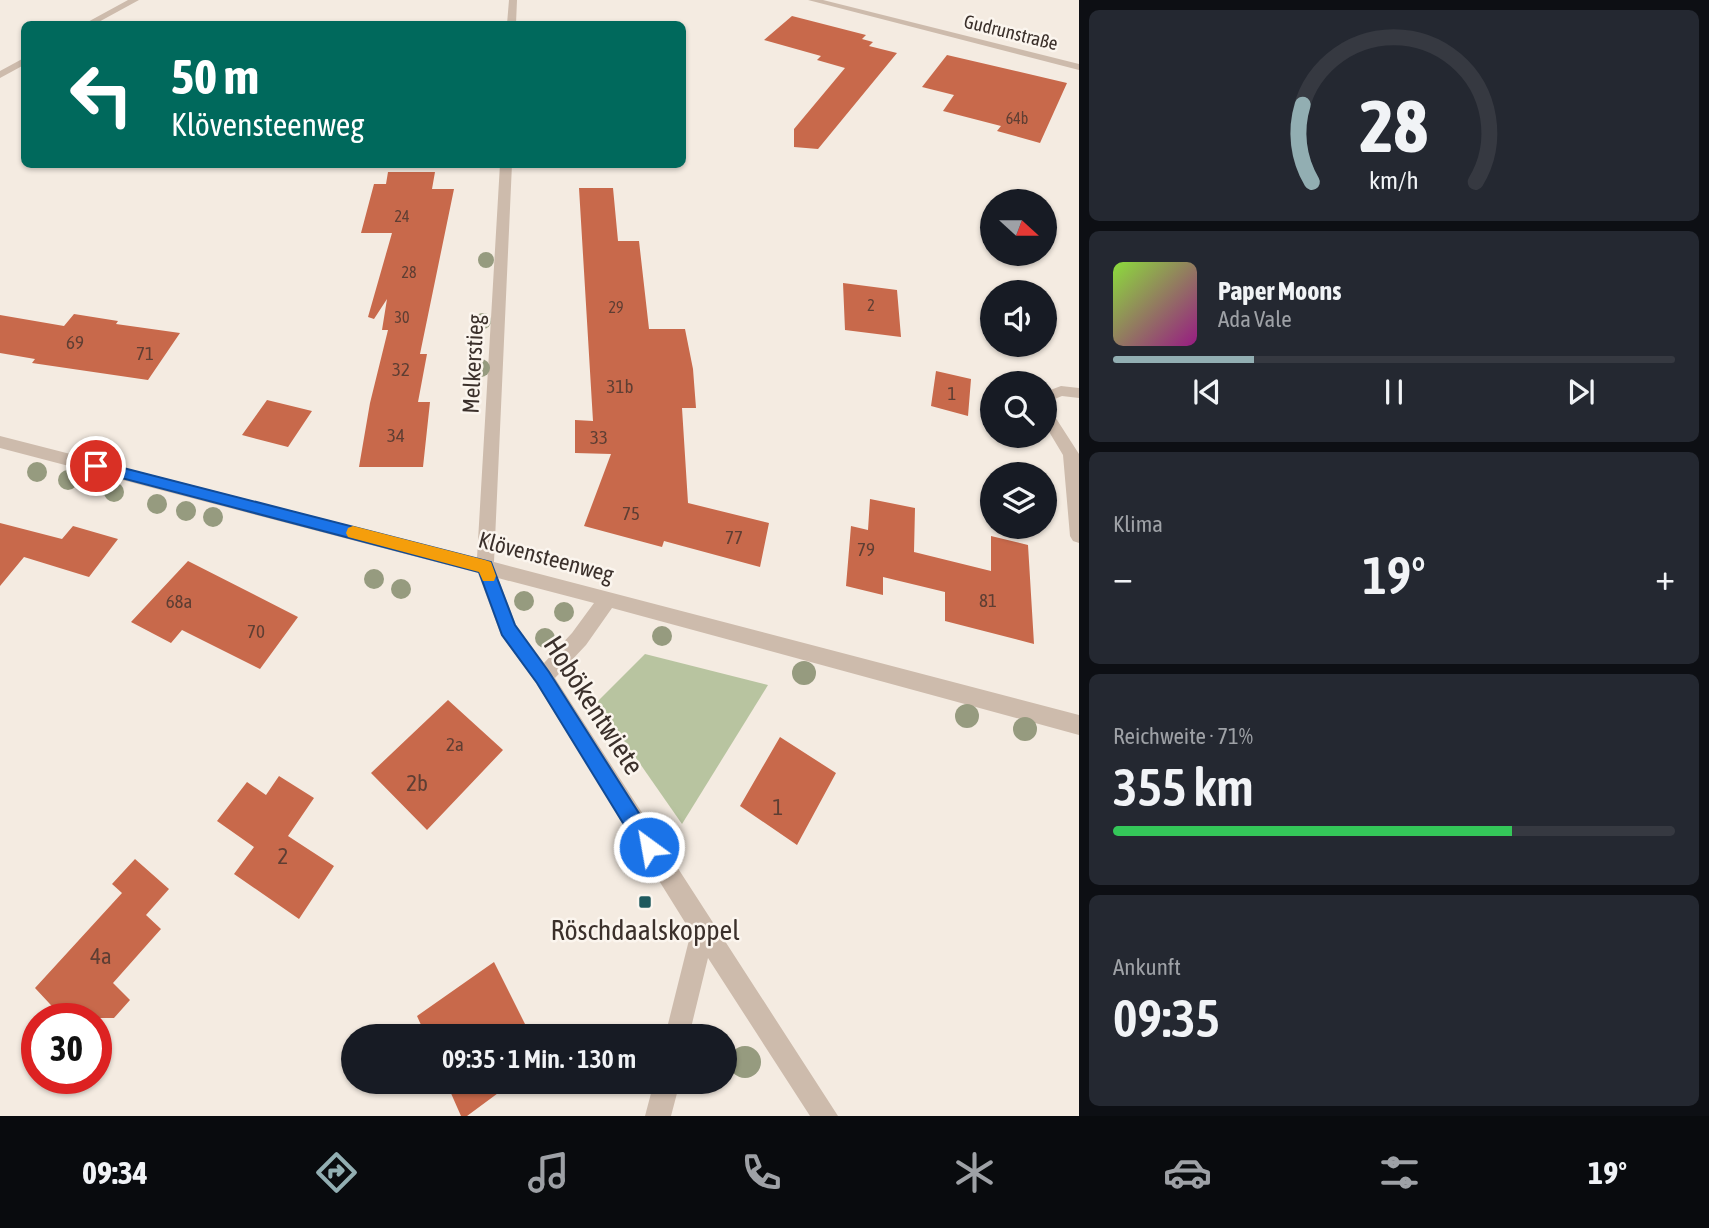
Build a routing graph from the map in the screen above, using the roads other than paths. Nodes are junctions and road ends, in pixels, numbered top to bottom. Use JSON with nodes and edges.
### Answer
{"nodes":[{"id":1,"x":135,"y":0,"type":"edge"},
{"id":2,"x":513,"y":0,"type":"edge"},
{"id":3,"x":811,"y":0,"type":"edge"},
{"id":4,"x":95,"y":21,"type":"edge"},
{"id":5,"x":512,"y":21,"type":"edge"},
{"id":6,"x":21,"y":63,"type":"edge"},
{"id":7,"x":1079,"y":67,"type":"edge"},
{"id":8,"x":0,"y":75,"type":"edge"},
{"id":9,"x":506,"y":168,"type":"edge"},
{"id":10,"x":1057,"y":393,"type":"edge"},
{"id":11,"x":1079,"y":393,"type":"edge"},
{"id":12,"x":1057,"y":428,"type":"edge"},
{"id":13,"x":0,"y":442,"type":"edge"},
{"id":14,"x":1075,"y":451,"type":"edge"},
{"id":15,"x":1079,"y":536,"type":"edge"},
{"id":16,"x":485,"y":567,"type":"junction"},
{"id":17,"x":608,"y":599,"type":"junction"},
{"id":18,"x":543,"y":677,"type":"junction"},
{"id":19,"x":1079,"y":725,"type":"edge"},
{"id":20,"x":703,"y":929,"type":"junction"},
{"id":21,"x":680,"y":1024,"type":"edge"},
{"id":22,"x":664,"y":1094,"type":"edge"},
{"id":23,"x":658,"y":1116,"type":"edge"},
{"id":24,"x":825,"y":1116,"type":"edge"}],
"edges":[{"from":1,"to":4,"type":"street"},
{"from":2,"to":5,"type":"street"},
{"from":3,"to":7,"type":"street","name":"Gudrunstraße"},
{"from":6,"to":8,"type":"street"},
{"from":9,"to":16,"type":"street","name":"Melkerstieg"},
{"from":10,"to":11,"type":"street"},
{"from":12,"to":14,"type":"street"},
{"from":13,"to":16,"type":"street","name":"Klövensteenweg"},
{"from":14,"to":15,"type":"street"},
{"from":16,"to":17,"type":"street","name":"Klövensteenweg"},
{"from":16,"to":18,"type":"street","name":"Hobökentwiete"},
{"from":17,"to":18,"type":"street"},
{"from":17,"to":19,"type":"street","name":"Klövensteenweg"},
{"from":18,"to":20,"type":"street","name":"Hobökentwiete"},
{"from":20,"to":21,"type":"street"},
{"from":20,"to":24,"type":"street","name":"Hobökentwiete"},
{"from":22,"to":23,"type":"street"}]}
